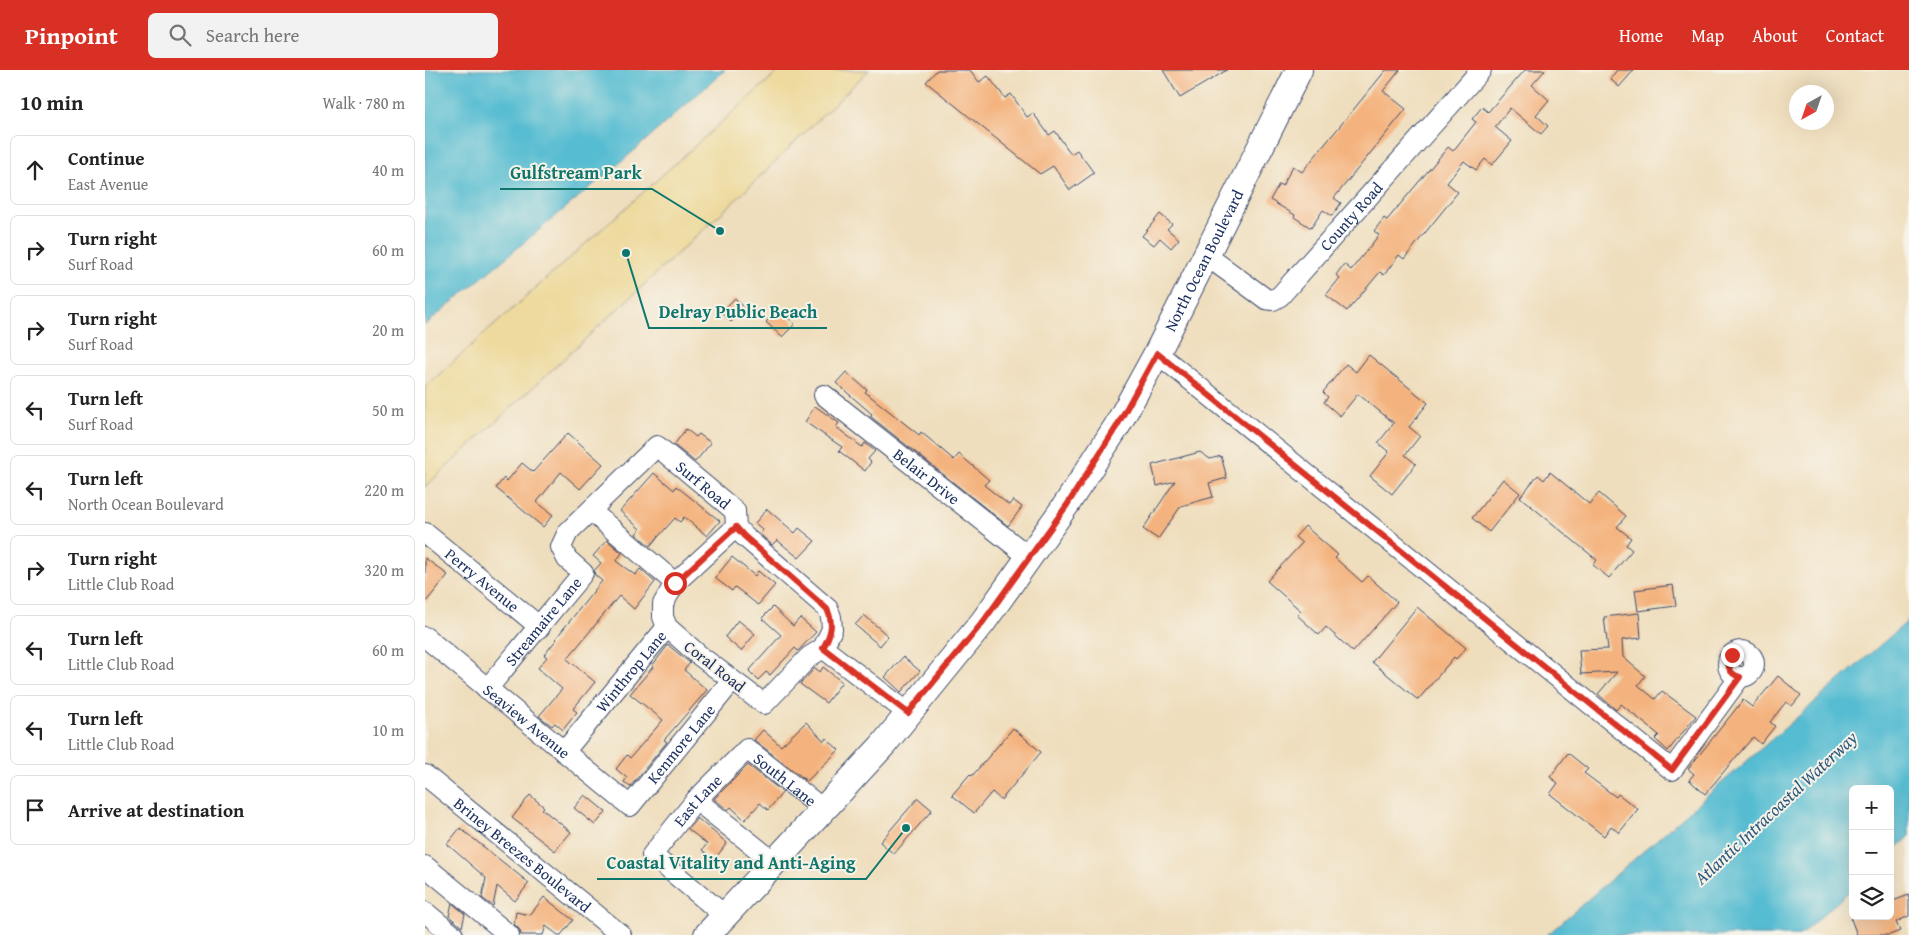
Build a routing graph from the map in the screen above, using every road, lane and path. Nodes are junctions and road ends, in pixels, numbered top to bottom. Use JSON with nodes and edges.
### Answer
{"nodes":[{"id":1,"x":1299,"y":70,"type":"edge"},
{"id":2,"x":1481,"y":70,"type":"edge"},
{"id":3,"x":1207,"y":256,"type":"junction"},
{"id":4,"x":1157,"y":353,"type":"junction"},
{"id":5,"x":824,"y":395,"type":"dead end"},
{"id":6,"x":591,"y":511,"type":"junction"},
{"id":7,"x":736,"y":527,"type":"junction"},
{"id":8,"x":425,"y":534,"type":"edge"},
{"id":9,"x":1029,"y":557,"type":"junction"},
{"id":10,"x":675,"y":583,"type":"junction"},
{"id":11,"x":540,"y":627,"type":"junction"},
{"id":12,"x":667,"y":627,"type":"junction"},
{"id":13,"x":425,"y":637,"type":"edge"},
{"id":14,"x":823,"y":648,"type":"junction"},
{"id":15,"x":1740,"y":677,"type":"dead end"},
{"id":16,"x":732,"y":681,"type":"junction"},
{"id":17,"x":487,"y":688,"type":"junction"},
{"id":18,"x":908,"y":713,"type":"junction"},
{"id":19,"x":747,"y":749,"type":"joint"},
{"id":20,"x":564,"y":752,"type":"junction"},
{"id":21,"x":425,"y":775,"type":"edge"},
{"id":22,"x":696,"y":800,"type":"junction"},
{"id":23,"x":630,"y":806,"type":"joint"},
{"id":24,"x":824,"y":810,"type":"junction"},
{"id":25,"x":774,"y":862,"type":"junction"},
{"id":26,"x":425,"y":866,"type":"edge"},
{"id":27,"x":425,"y":912,"type":"edge"},
{"id":28,"x":724,"y":915,"type":"junction"},
{"id":29,"x":453,"y":935,"type":"edge"},
{"id":30,"x":509,"y":935,"type":"edge"},
{"id":31,"x":621,"y":935,"type":"edge"},
{"id":32,"x":707,"y":935,"type":"edge"}],
"edges":[{"from":1,"to":3,"type":"main road","name":"North Ocean Boulevard"},
{"from":2,"to":3,"type":"street","name":"County Road"},
{"from":3,"to":4,"type":"main road","name":"North Ocean Boulevard"},
{"from":4,"to":9,"type":"main road","name":"North Ocean Boulevard"},
{"from":4,"to":15,"type":"street"},
{"from":5,"to":9,"type":"street","name":"Belair Drive"},
{"from":6,"to":7,"type":"street","name":"Surf Road"},
{"from":6,"to":10,"type":"street"},
{"from":6,"to":11,"type":"street","name":"Streamaire Lane"},
{"from":7,"to":10,"type":"street","name":"Winthrop Lane"},
{"from":7,"to":14,"type":"street","name":"Surf Road"},
{"from":8,"to":11,"type":"street","name":"Perry Avenue"},
{"from":9,"to":18,"type":"main road","name":"North Ocean Boulevard"},
{"from":10,"to":12,"type":"street","name":"Winthrop Lane"},
{"from":11,"to":17,"type":"street","name":"Streamaire Lane"},
{"from":12,"to":16,"type":"street","name":"Coral Road"},
{"from":12,"to":20,"type":"street","name":"Winthrop Lane"},
{"from":13,"to":17,"type":"street","name":"Seaview Avenue"},
{"from":14,"to":16,"type":"street","name":"Coral Road"},
{"from":14,"to":18,"type":"street"},
{"from":16,"to":23,"type":"street","name":"Kenmore Lane"},
{"from":17,"to":20,"type":"street","name":"Seaview Avenue"},
{"from":18,"to":24,"type":"main road","name":"North Ocean Boulevard"},
{"from":19,"to":22,"type":"street","name":"East Lane"},
{"from":19,"to":24,"type":"street","name":"South Lane"},
{"from":20,"to":23,"type":"street","name":"Seaview Avenue"},
{"from":21,"to":31,"type":"street","name":"Briney Breezes Boulevard"},
{"from":22,"to":25,"type":"street"},
{"from":22,"to":28,"type":"street","name":"East Lane"},
{"from":24,"to":25,"type":"main road","name":"North Ocean Boulevard"},
{"from":25,"to":28,"type":"main road","name":"North Ocean Boulevard"},
{"from":26,"to":30,"type":"street"},
{"from":27,"to":29,"type":"street"},
{"from":28,"to":32,"type":"main road","name":"North Ocean Boulevard"}]}
